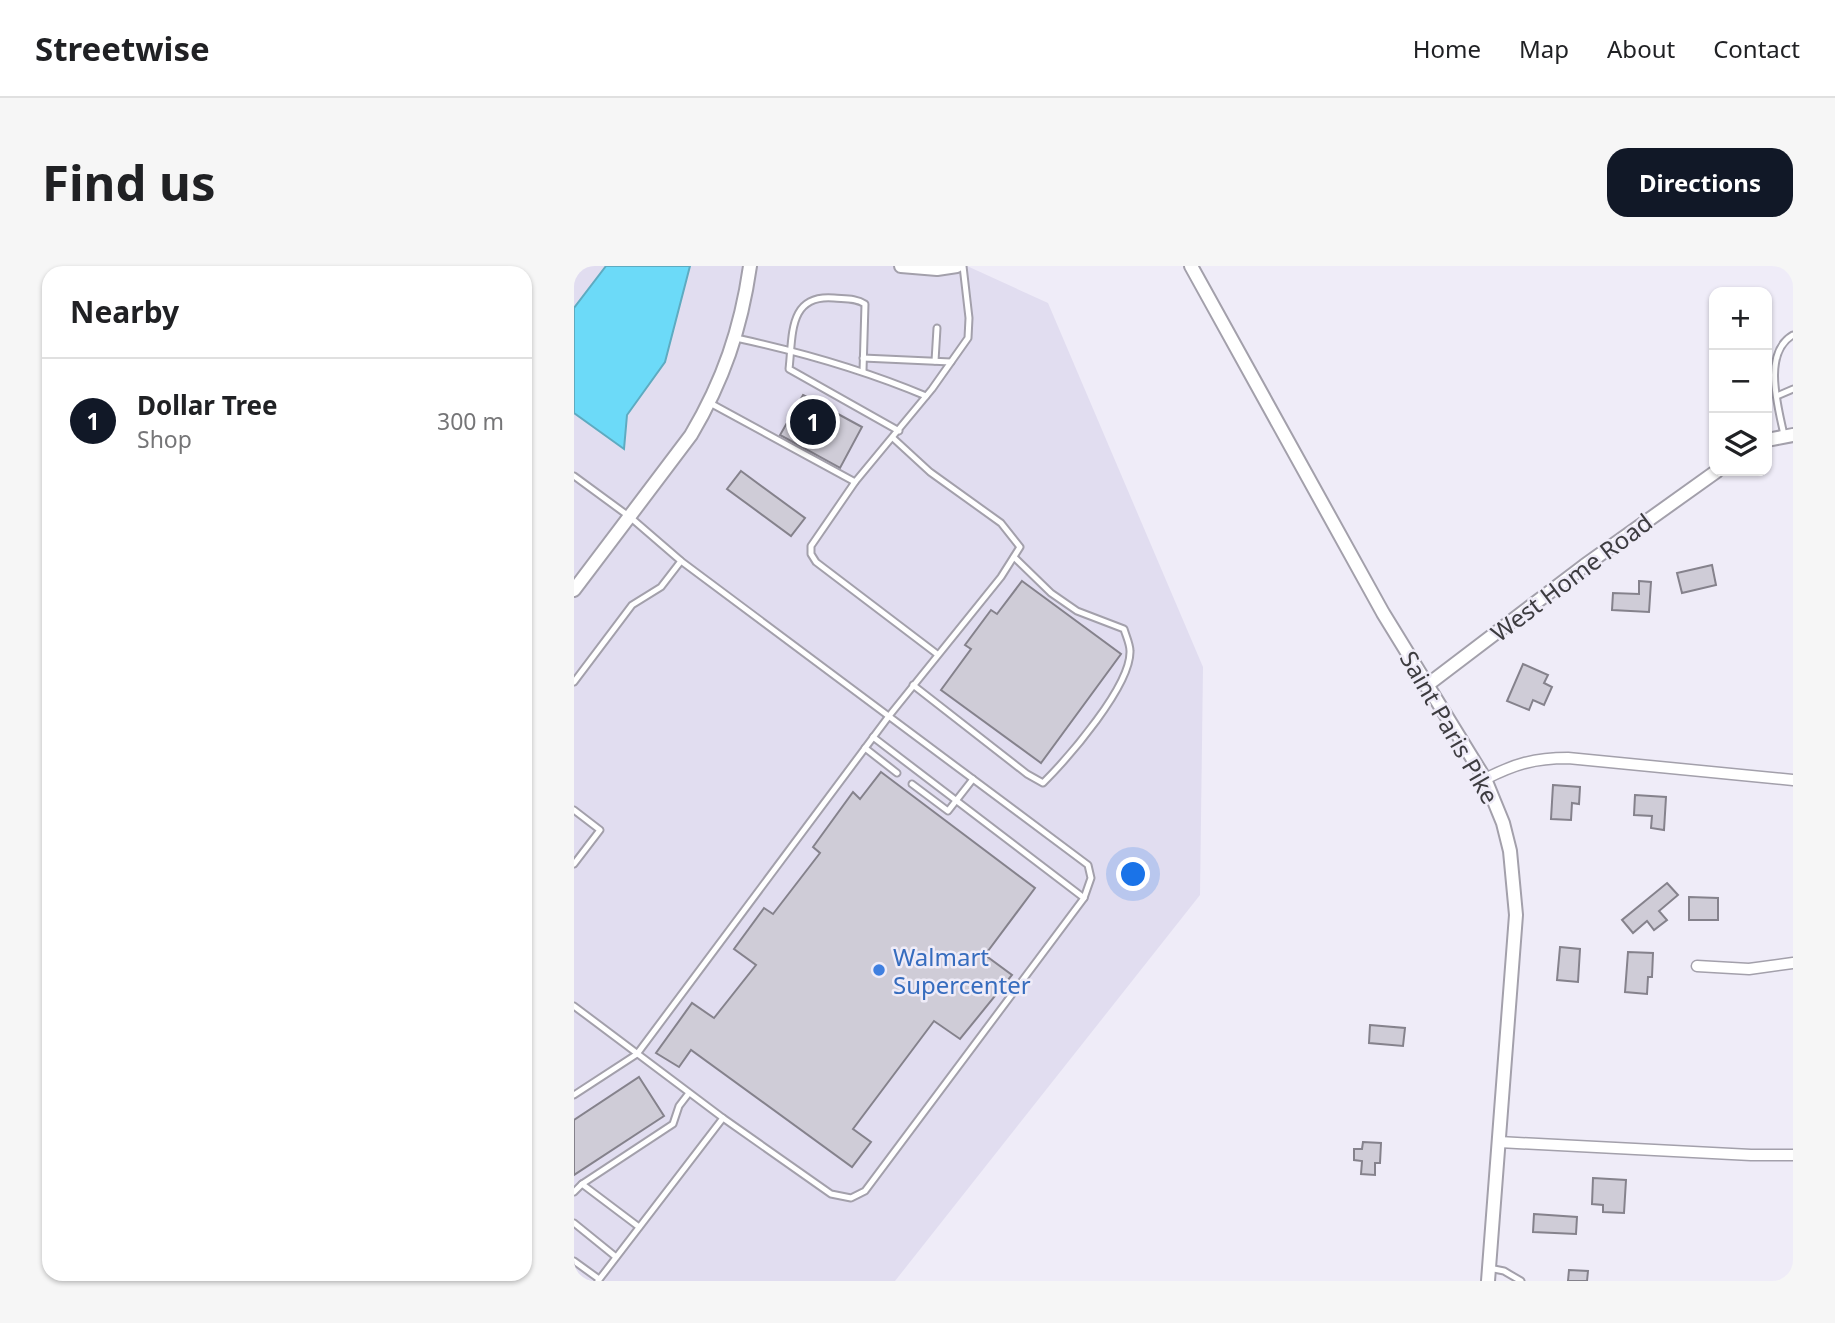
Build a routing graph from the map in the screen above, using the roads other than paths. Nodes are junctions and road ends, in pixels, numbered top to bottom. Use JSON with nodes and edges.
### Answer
{"nodes":[{"id":1,"x":750,"y":266,"type":"edge"},
{"id":2,"x":901,"y":266,"type":"edge"},
{"id":3,"x":957,"y":266,"type":"edge"},
{"id":4,"x":963,"y":266,"type":"edge"},
{"id":5,"x":1191,"y":266,"type":"edge"},
{"id":6,"x":937,"y":328,"type":"dead end"},
{"id":7,"x":1793,"y":335,"type":"edge"},
{"id":8,"x":736,"y":338,"type":"junction"},
{"id":9,"x":791,"y":350,"type":"junction"},
{"id":10,"x":863,"y":358,"type":"junction"},
{"id":11,"x":935,"y":361,"type":"junction"},
{"id":12,"x":951,"y":362,"type":"junction"},
{"id":13,"x":863,"y":371,"type":"junction"},
{"id":14,"x":1793,"y":389,"type":"edge"},
{"id":15,"x":926,"y":396,"type":"junction"},
{"id":16,"x":1777,"y":396,"type":"junction"},
{"id":17,"x":710,"y":403,"type":"junction"},
{"id":18,"x":899,"y":430,"type":"junction"},
{"id":19,"x":1789,"y":435,"type":"edge"},
{"id":20,"x":892,"y":438,"type":"junction"},
{"id":21,"x":1710,"y":476,"type":"edge"},
{"id":22,"x":575,"y":478,"type":"edge"},
{"id":23,"x":855,"y":482,"type":"junction"},
{"id":24,"x":629,"y":517,"type":"junction"},
{"id":25,"x":1014,"y":557,"type":"junction"},
{"id":26,"x":681,"y":561,"type":"junction"},
{"id":27,"x":574,"y":590,"type":"edge"},
{"id":28,"x":937,"y":654,"type":"junction"},
{"id":29,"x":574,"y":682,"type":"edge"},
{"id":30,"x":913,"y":685,"type":"junction"},
{"id":31,"x":1426,"y":686,"type":"junction"},
{"id":32,"x":889,"y":716,"type":"junction"},
{"id":33,"x":873,"y":737,"type":"junction"},
{"id":34,"x":865,"y":748,"type":"junction"},
{"id":35,"x":897,"y":773,"type":"dead end"},
{"id":36,"x":973,"y":779,"type":"junction"},
{"id":37,"x":1485,"y":779,"type":"junction"},
{"id":38,"x":1793,"y":780,"type":"edge"},
{"id":39,"x":912,"y":784,"type":"dead end"},
{"id":40,"x":957,"y":801,"type":"junction"},
{"id":41,"x":574,"y":810,"type":"edge"},
{"id":42,"x":574,"y":864,"type":"edge"},
{"id":43,"x":1084,"y":898,"type":"junction"},
{"id":44,"x":1793,"y":963,"type":"edge"},
{"id":45,"x":1697,"y":966,"type":"dead end"},
{"id":46,"x":574,"y":1006,"type":"edge"},
{"id":47,"x":637,"y":1054,"type":"junction"},
{"id":48,"x":689,"y":1093,"type":"junction"},
{"id":49,"x":574,"y":1095,"type":"edge"},
{"id":50,"x":723,"y":1118,"type":"junction"},
{"id":51,"x":1499,"y":1142,"type":"junction"},
{"id":52,"x":1793,"y":1155,"type":"edge"},
{"id":53,"x":582,"y":1184,"type":"junction"},
{"id":54,"x":574,"y":1192,"type":"edge"},
{"id":55,"x":574,"y":1223,"type":"edge"},
{"id":56,"x":639,"y":1227,"type":"junction"},
{"id":57,"x":616,"y":1256,"type":"junction"},
{"id":58,"x":574,"y":1261,"type":"edge"},
{"id":59,"x":1488,"y":1274,"type":"edge"},
{"id":60,"x":598,"y":1280,"type":"edge"},
{"id":61,"x":1521,"y":1281,"type":"edge"}],
"edges":[{"from":1,"to":8,"type":"street"},
{"from":2,"to":3,"type":"street"},
{"from":4,"to":12,"type":"lane"},
{"from":5,"to":31,"type":"street","name":"Saint Paris Pike"},
{"from":6,"to":11,"type":"lane"},
{"from":7,"to":16,"type":"lane"},
{"from":8,"to":9,"type":"lane"},
{"from":8,"to":17,"type":"street"},
{"from":9,"to":10,"type":"lane"},
{"from":9,"to":13,"type":"lane"},
{"from":9,"to":18,"type":"lane"},
{"from":10,"to":11,"type":"lane"},
{"from":10,"to":13,"type":"lane"},
{"from":11,"to":12,"type":"lane"},
{"from":12,"to":15,"type":"lane"},
{"from":13,"to":15,"type":"lane"},
{"from":14,"to":16,"type":"lane"},
{"from":15,"to":18,"type":"lane"},
{"from":16,"to":19,"type":"lane"},
{"from":17,"to":23,"type":"lane"},
{"from":17,"to":24,"type":"street"},
{"from":18,"to":20,"type":"lane"},
{"from":20,"to":23,"type":"lane"},
{"from":20,"to":25,"type":"lane"},
{"from":21,"to":31,"type":"street","name":"West Home Road"},
{"from":22,"to":24,"type":"lane"},
{"from":23,"to":28,"type":"lane"},
{"from":24,"to":26,"type":"lane"},
{"from":24,"to":27,"type":"street"},
{"from":25,"to":28,"type":"lane"},
{"from":25,"to":30,"type":"lane"},
{"from":26,"to":29,"type":"lane"},
{"from":26,"to":32,"type":"lane"},
{"from":28,"to":30,"type":"lane"},
{"from":30,"to":32,"type":"lane"},
{"from":31,"to":37,"type":"street","name":"Saint Paris Pike"},
{"from":32,"to":33,"type":"lane"},
{"from":32,"to":36,"type":"lane"},
{"from":33,"to":34,"type":"lane"},
{"from":33,"to":40,"type":"lane"},
{"from":34,"to":35,"type":"lane"},
{"from":34,"to":47,"type":"lane"},
{"from":36,"to":40,"type":"lane"},
{"from":36,"to":43,"type":"lane"},
{"from":37,"to":38,"type":"street"},
{"from":37,"to":51,"type":"street","name":"Saint Paris Pike"},
{"from":39,"to":40,"type":"lane"},
{"from":40,"to":43,"type":"lane"},
{"from":41,"to":42,"type":"lane"},
{"from":43,"to":50,"type":"lane"},
{"from":44,"to":45,"type":"street"},
{"from":46,"to":47,"type":"lane"},
{"from":47,"to":48,"type":"lane"},
{"from":47,"to":49,"type":"lane"},
{"from":48,"to":50,"type":"lane"},
{"from":48,"to":53,"type":"lane"},
{"from":50,"to":56,"type":"lane"},
{"from":51,"to":52,"type":"street"},
{"from":51,"to":59,"type":"street","name":"Saint Paris Pike"},
{"from":53,"to":54,"type":"lane"},
{"from":53,"to":56,"type":"lane"},
{"from":55,"to":57,"type":"lane"},
{"from":56,"to":57,"type":"lane"},
{"from":57,"to":60,"type":"lane"},
{"from":58,"to":60,"type":"lane"},
{"from":59,"to":61,"type":"lane"}]}
